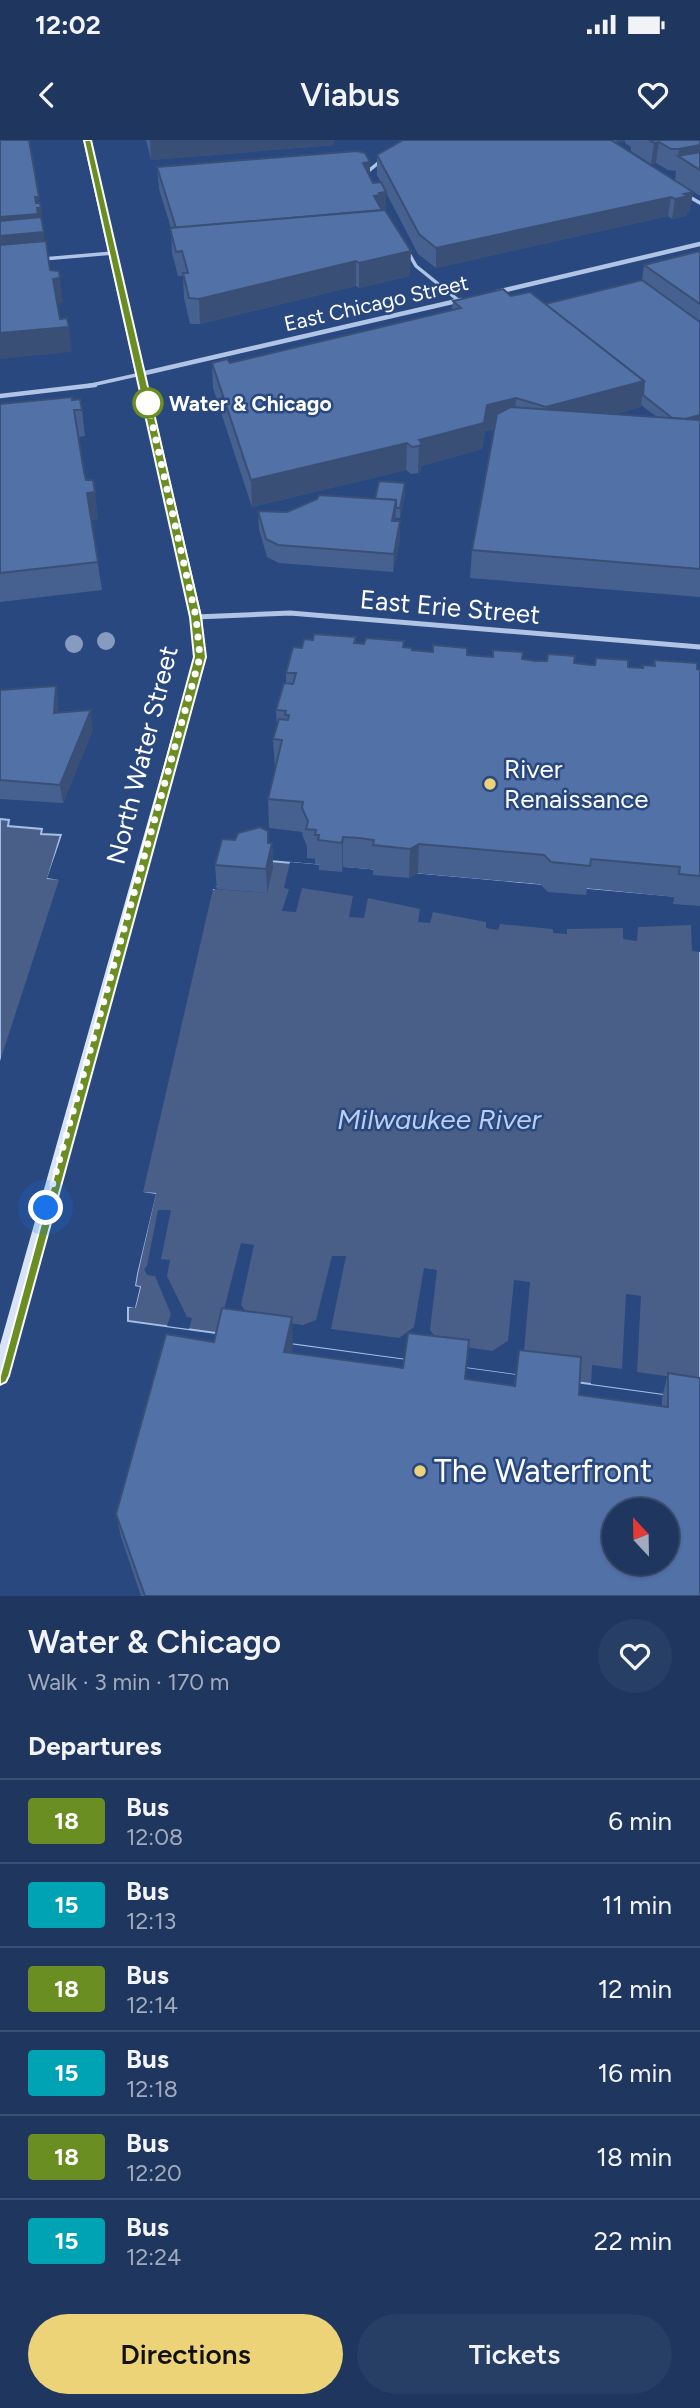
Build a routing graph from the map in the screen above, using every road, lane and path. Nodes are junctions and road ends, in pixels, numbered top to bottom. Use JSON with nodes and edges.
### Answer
{"nodes":[{"id":1,"x":87,"y":140,"type":"edge"},
{"id":2,"x":386,"y":156,"type":"edge"},
{"id":3,"x":366,"y":173,"type":"edge"},
{"id":4,"x":680,"y":191,"type":"edge"},
{"id":5,"x":700,"y":203,"type":"edge"},
{"id":6,"x":700,"y":244,"type":"edge"},
{"id":7,"x":405,"y":246,"type":"edge"},
{"id":8,"x":113,"y":253,"type":"junction"},
{"id":9,"x":34,"y":260,"type":"edge"},
{"id":10,"x":485,"y":294,"type":"edge"},
{"id":11,"x":472,"y":297,"type":"edge"},
{"id":12,"x":458,"y":300,"type":"junction"},
{"id":13,"x":141,"y":374,"type":"junction"},
{"id":14,"x":0,"y":396,"type":"edge"},
{"id":15,"x":196,"y":617,"type":"junction"},
{"id":16,"x":700,"y":647,"type":"edge"},
{"id":17,"x":0,"y":1377,"type":"edge"}],
"edges":[{"from":1,"to":8,"type":"main road","name":"North Water Street"},
{"from":2,"to":3,"type":"lane"},
{"from":4,"to":5,"type":"lane"},
{"from":6,"to":10,"type":"street","name":"East Chicago Street"},
{"from":7,"to":12,"type":"lane"},
{"from":8,"to":9,"type":"lane"},
{"from":8,"to":13,"type":"main road","name":"North Water Street"},
{"from":11,"to":12,"type":"street","name":"East Chicago Street"},
{"from":12,"to":13,"type":"street","name":"East Chicago Street"},
{"from":13,"to":14,"type":"lane"},
{"from":13,"to":15,"type":"main road","name":"North Water Street"},
{"from":15,"to":16,"type":"street","name":"East Erie Street"},
{"from":15,"to":17,"type":"main road","name":"North Water Street"}]}
